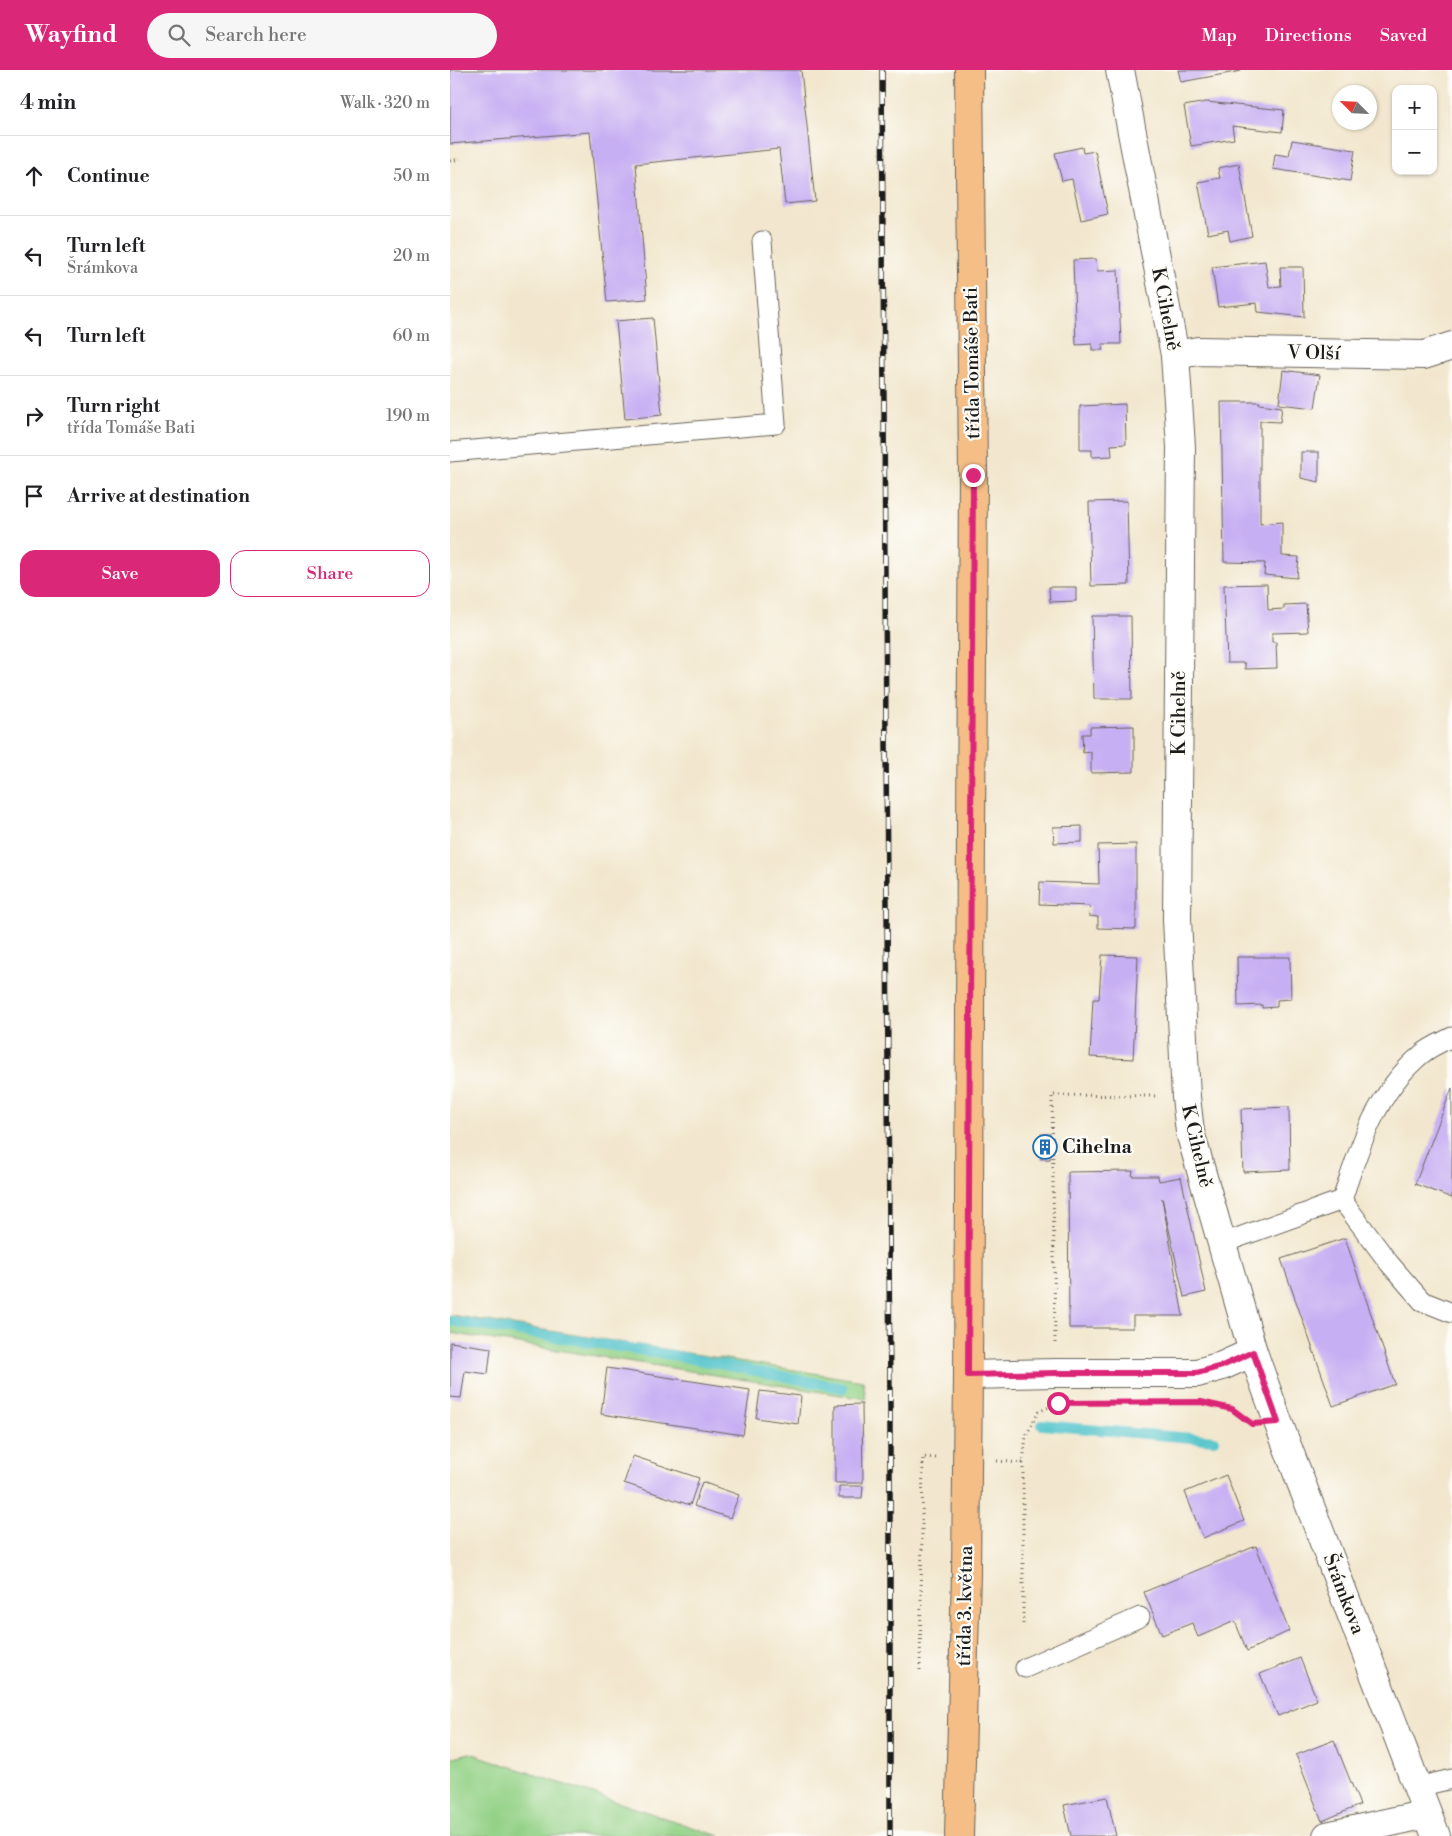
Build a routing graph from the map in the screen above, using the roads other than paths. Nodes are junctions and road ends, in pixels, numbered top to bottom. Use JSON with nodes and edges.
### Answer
{"nodes":[{"id":1,"x":969,"y":70,"type":"edge"},
{"id":2,"x":1120,"y":70,"type":"edge"},
{"id":3,"x":762,"y":240,"type":"dead end"},
{"id":4,"x":1452,"y":346,"type":"edge"},
{"id":5,"x":1175,"y":355,"type":"junction"},
{"id":6,"x":450,"y":452,"type":"edge"},
{"id":7,"x":1452,"y":1036,"type":"edge"},
{"id":8,"x":1342,"y":1200,"type":"junction"},
{"id":9,"x":1223,"y":1244,"type":"junction"},
{"id":10,"x":1452,"y":1314,"type":"edge"},
{"id":11,"x":1253,"y":1352,"type":"junction"},
{"id":12,"x":968,"y":1375,"type":"junction"},
{"id":13,"x":1140,"y":1617,"type":"dead end"},
{"id":14,"x":1025,"y":1668,"type":"dead end"},
{"id":15,"x":1452,"y":1779,"type":"edge"},
{"id":16,"x":1417,"y":1787,"type":"junction"},
{"id":17,"x":1432,"y":1825,"type":"edge"},
{"id":18,"x":959,"y":1836,"type":"edge"},
{"id":19,"x":1327,"y":1836,"type":"edge"}],
"edges":[{"from":1,"to":12,"type":"main road","name":"třída Tomáše Bati"},
{"from":2,"to":5,"type":"street","name":"K Cihelně"},
{"from":3,"to":6,"type":"lane"},
{"from":4,"to":5,"type":"street","name":"V Olší"},
{"from":5,"to":9,"type":"street","name":"K Cihelně"},
{"from":7,"to":8,"type":"lane"},
{"from":8,"to":9,"type":"lane"},
{"from":8,"to":10,"type":"lane"},
{"from":9,"to":11,"type":"street","name":"K Cihelně"},
{"from":11,"to":12,"type":"street"},
{"from":11,"to":16,"type":"street","name":"Šrámkova"},
{"from":12,"to":18,"type":"main road","name":"třída 3. května"},
{"from":13,"to":14,"type":"lane"},
{"from":15,"to":16,"type":"lane"},
{"from":16,"to":17,"type":"street","name":"Šrámkova"},
{"from":17,"to":19,"type":"street"}]}
